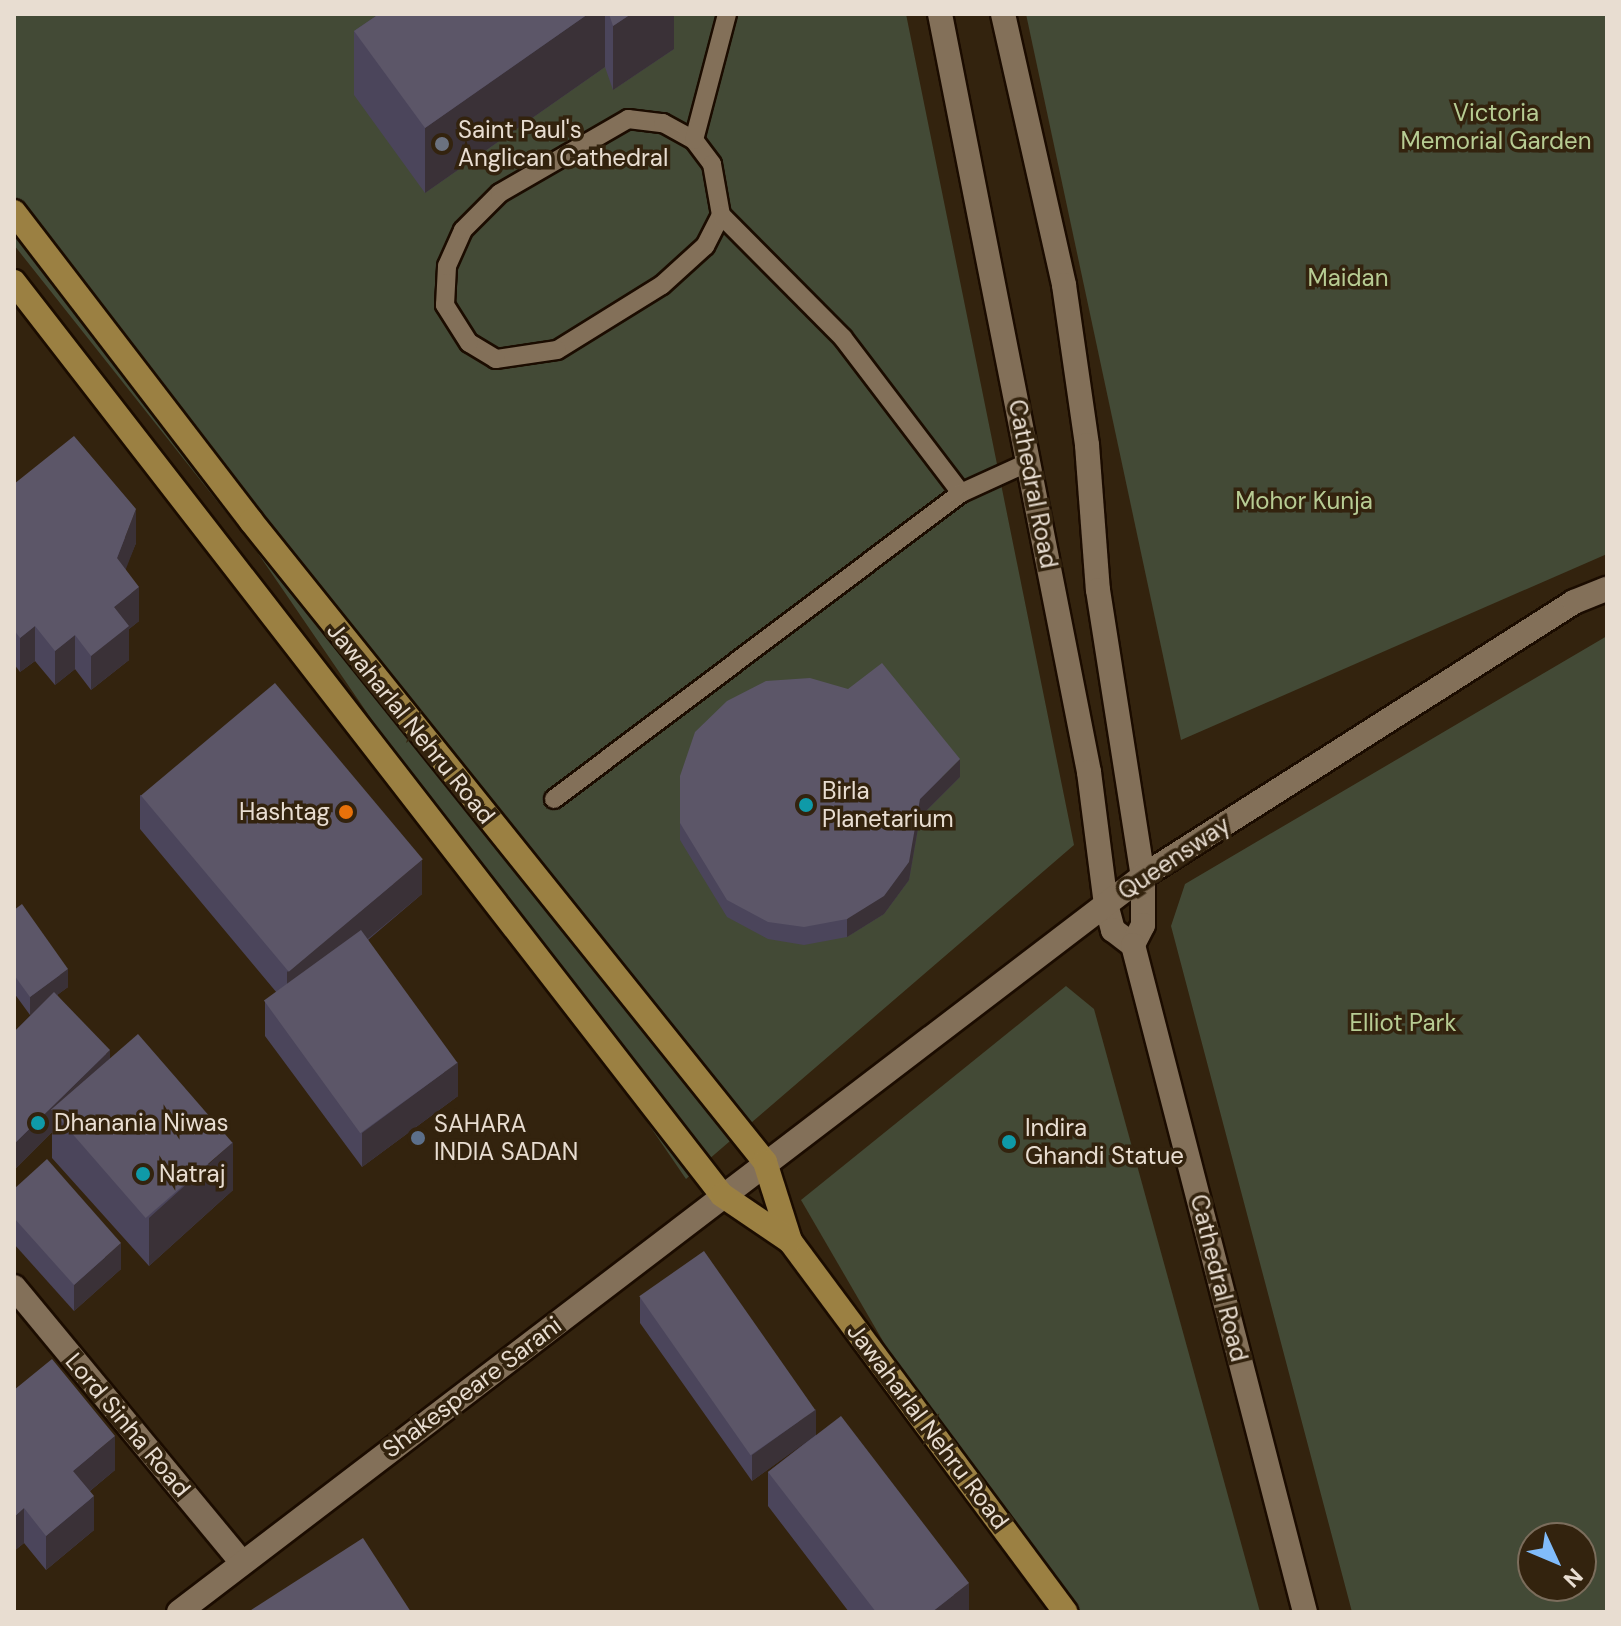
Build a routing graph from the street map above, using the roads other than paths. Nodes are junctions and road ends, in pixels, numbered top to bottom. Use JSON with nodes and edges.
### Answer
{"nodes":[{"id":1,"x":727,"y":14,"type":"edge"},
{"id":2,"x":940,"y":14,"type":"edge"},
{"id":3,"x":1003,"y":14,"type":"edge"},
{"id":4,"x":694,"y":140,"type":"junction"},
{"id":5,"x":14,"y":212,"type":"edge"},
{"id":6,"x":721,"y":215,"type":"junction"},
{"id":7,"x":14,"y":282,"type":"edge"},
{"id":8,"x":1029,"y":462,"type":"junction"},
{"id":9,"x":961,"y":493,"type":"junction"},
{"id":10,"x":1607,"y":589,"type":"edge"},
{"id":11,"x":554,"y":799,"type":"dead end"},
{"id":12,"x":1143,"y":876,"type":"junction"},
{"id":13,"x":1106,"y":904,"type":"junction"},
{"id":14,"x":1133,"y":945,"type":"junction"},
{"id":15,"x":765,"y":1162,"type":"junction"},
{"id":16,"x":722,"y":1195,"type":"junction"},
{"id":17,"x":790,"y":1241,"type":"junction"},
{"id":18,"x":14,"y":1287,"type":"edge"},
{"id":19,"x":242,"y":1563,"type":"junction"},
{"id":20,"x":179,"y":1612,"type":"edge"},
{"id":21,"x":1066,"y":1612,"type":"edge"},
{"id":22,"x":1305,"y":1612,"type":"edge"}],
"edges":[{"from":1,"to":4,"type":"lane"},
{"from":2,"to":8,"type":"main road","name":"Cathedral Road"},
{"from":3,"to":12,"type":"main road","name":"Cathedral Road"},
{"from":4,"to":6,"type":"lane"},
{"from":4,"to":6,"type":"lane"},
{"from":5,"to":15,"type":"main road","name":"Jawaharlal Nehru Road"},
{"from":6,"to":9,"type":"lane"},
{"from":7,"to":16,"type":"main road","name":"Jawaharlal Nehru Road"},
{"from":8,"to":9,"type":"lane"},
{"from":8,"to":13,"type":"main road","name":"Cathedral Road"},
{"from":9,"to":11,"type":"lane"},
{"from":10,"to":12,"type":"main road","name":"Queensway"},
{"from":12,"to":13,"type":"main road","name":"Queensway"},
{"from":12,"to":14,"type":"main road","name":"Cathedral Road"},
{"from":13,"to":14,"type":"main road","name":"Cathedral Road"},
{"from":13,"to":15,"type":"main road","name":"Queensway"},
{"from":14,"to":22,"type":"main road","name":"Cathedral Road"},
{"from":15,"to":16,"type":"main road","name":"Shakespeare Sarani"},
{"from":15,"to":17,"type":"main road","name":"Jawaharlal Nehru Road"},
{"from":16,"to":17,"type":"main road","name":"Jawaharlal Nehru Road"},
{"from":16,"to":19,"type":"main road","name":"Shakespeare Sarani"},
{"from":17,"to":21,"type":"main road","name":"Jawaharlal Nehru Road"},
{"from":18,"to":19,"type":"main road","name":"Lord Sinha Road"},
{"from":19,"to":20,"type":"main road","name":"Shakespeare Sarani"}]}
